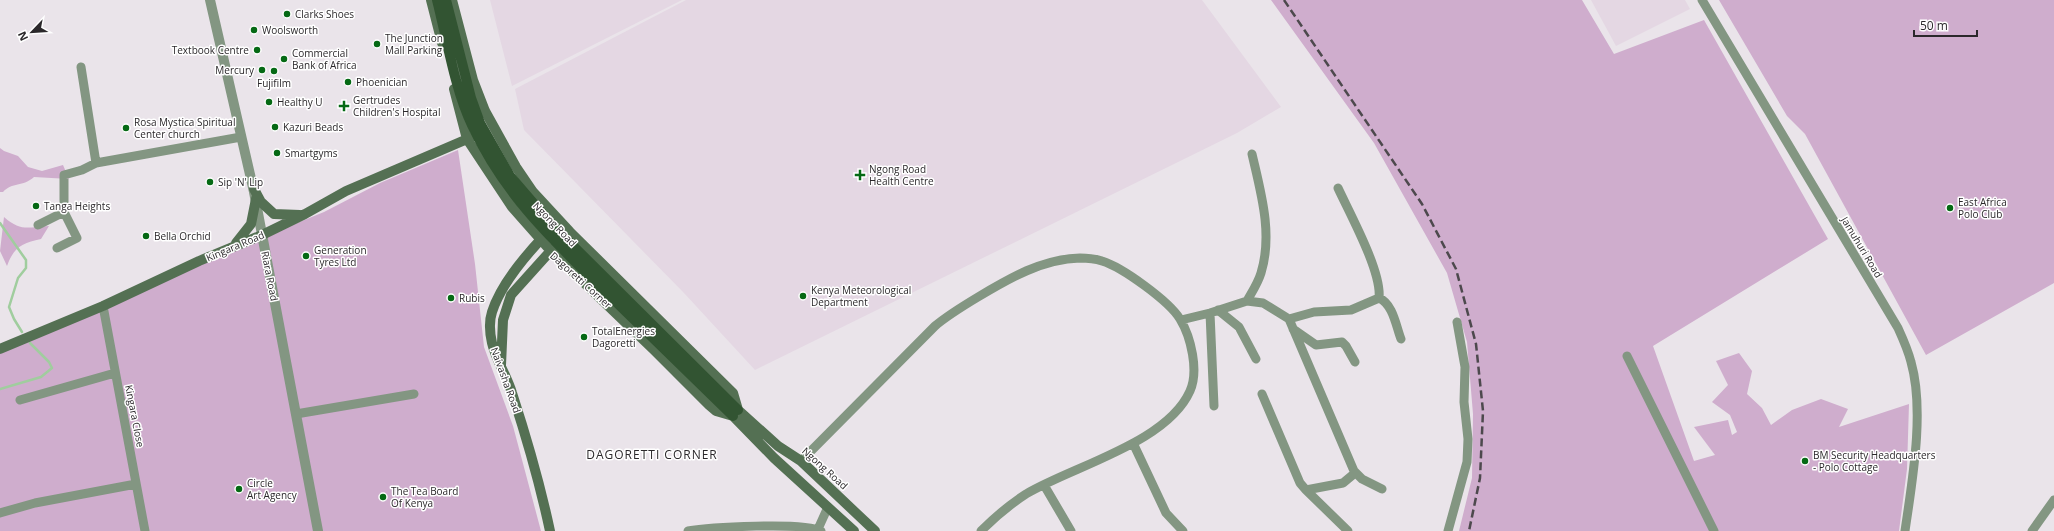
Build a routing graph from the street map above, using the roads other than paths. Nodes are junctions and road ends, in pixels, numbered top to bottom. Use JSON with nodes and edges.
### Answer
{"nodes":[{"id":1,"x":210,"y":0,"type":"edge"},
{"id":2,"x":431,"y":0,"type":"edge"},
{"id":3,"x":437,"y":0,"type":"edge"},
{"id":4,"x":446,"y":0,"type":"edge"},
{"id":5,"x":452,"y":0,"type":"edge"},
{"id":6,"x":1702,"y":0,"type":"edge"},
{"id":7,"x":81,"y":67,"type":"dead end"},
{"id":8,"x":494,"y":128,"type":"junction"},
{"id":9,"x":240,"y":137,"type":"junction"},
{"id":10,"x":467,"y":139,"type":"junction"},
{"id":11,"x":1252,"y":154,"type":"dead end"},
{"id":12,"x":96,"y":163,"type":"junction"},
{"id":13,"x":1338,"y":188,"type":"dead end"},
{"id":14,"x":255,"y":194,"type":"junction"},
{"id":15,"x":64,"y":212,"type":"junction"},
{"id":16,"x":306,"y":214,"type":"junction"},
{"id":17,"x":556,"y":223,"type":"junction"},
{"id":18,"x":38,"y":225,"type":"dead end"},
{"id":19,"x":262,"y":235,"type":"junction"},
{"id":20,"x":567,"y":235,"type":"junction"},
{"id":21,"x":540,"y":240,"type":"junction"},
{"id":22,"x":234,"y":246,"type":"junction"},
{"id":23,"x":57,"y":248,"type":"dead end"},
{"id":24,"x":550,"y":250,"type":"junction"},
{"id":25,"x":1379,"y":298,"type":"junction"},
{"id":26,"x":1247,"y":301,"type":"junction"},
{"id":27,"x":103,"y":306,"type":"junction"},
{"id":28,"x":1214,"y":312,"type":"junction"},
{"id":29,"x":1288,"y":319,"type":"junction"},
{"id":30,"x":1181,"y":320,"type":"junction"},
{"id":31,"x":1456,"y":322,"type":"dead end"},
{"id":32,"x":1293,"y":328,"type":"junction"},
{"id":33,"x":672,"y":332,"type":"junction"},
{"id":34,"x":1401,"y":339,"type":"dead end"},
{"id":35,"x":0,"y":349,"type":"edge"},
{"id":36,"x":654,"y":350,"type":"junction"},
{"id":37,"x":1627,"y":356,"type":"dead end"},
{"id":38,"x":1256,"y":359,"type":"dead end"},
{"id":39,"x":1354,"y":362,"type":"dead end"},
{"id":40,"x":501,"y":366,"type":"junction"},
{"id":41,"x":115,"y":373,"type":"junction"},
{"id":42,"x":414,"y":394,"type":"dead end"},
{"id":43,"x":1262,"y":394,"type":"dead end"},
{"id":44,"x":20,"y":400,"type":"dead end"},
{"id":45,"x":1214,"y":406,"type":"dead end"},
{"id":46,"x":736,"y":413,"type":"junction"},
{"id":47,"x":296,"y":414,"type":"junction"},
{"id":48,"x":1133,"y":443,"type":"junction"},
{"id":49,"x":801,"y":461,"type":"junction"},
{"id":50,"x":1356,"y":473,"type":"junction"},
{"id":51,"x":136,"y":484,"type":"junction"},
{"id":52,"x":1044,"y":485,"type":"junction"},
{"id":53,"x":1382,"y":489,"type":"dead end"},
{"id":54,"x":1306,"y":490,"type":"junction"},
{"id":55,"x":2054,"y":500,"type":"edge"},
{"id":56,"x":828,"y":507,"type":"junction"},
{"id":57,"x":0,"y":512,"type":"edge"},
{"id":58,"x":820,"y":530,"type":"edge"},
{"id":59,"x":850,"y":530,"type":"edge"},
{"id":60,"x":145,"y":531,"type":"edge"},
{"id":61,"x":318,"y":531,"type":"edge"},
{"id":62,"x":550,"y":531,"type":"edge"},
{"id":63,"x":688,"y":531,"type":"edge"},
{"id":64,"x":875,"y":531,"type":"edge"},
{"id":65,"x":981,"y":531,"type":"edge"},
{"id":66,"x":1071,"y":531,"type":"edge"},
{"id":67,"x":1183,"y":531,"type":"edge"},
{"id":68,"x":1348,"y":531,"type":"edge"},
{"id":69,"x":1448,"y":531,"type":"edge"},
{"id":70,"x":1714,"y":531,"type":"edge"},
{"id":71,"x":1905,"y":531,"type":"edge"},
{"id":72,"x":2032,"y":531,"type":"edge"}],
"edges":[{"from":1,"to":9,"type":"street","name":"Riara Road"},
{"from":2,"to":10,"type":"main road","name":"Ngong Road"},
{"from":3,"to":46,"type":"main road","name":"Ngong Road","bridge":true},
{"from":4,"to":17,"type":"main road","name":"Ngong Road","bridge":true},
{"from":5,"to":8,"type":"main road","name":"Ngong Road"},
{"from":6,"to":71,"type":"street","name":"Jamuhuri Road"},
{"from":7,"to":12,"type":"street"},
{"from":8,"to":10,"type":"main road","name":"Kingara Road"},
{"from":8,"to":17,"type":"main road","name":"Ngong Road"},
{"from":9,"to":12,"type":"street"},
{"from":9,"to":14,"type":"street","name":"Riara Road"},
{"from":10,"to":16,"type":"main road","name":"Kingara Road"},
{"from":10,"to":21,"type":"main road","name":"Ngong Road"},
{"from":11,"to":26,"type":"street"},
{"from":12,"to":15,"type":"street"},
{"from":13,"to":25,"type":"street"},
{"from":14,"to":16,"type":"main road"},
{"from":14,"to":19,"type":"street","name":"Riara Road"},
{"from":14,"to":22,"type":"main road"},
{"from":15,"to":18,"type":"street"},
{"from":15,"to":23,"type":"street"},
{"from":16,"to":19,"type":"main road","name":"Kingara Road"},
{"from":17,"to":20,"type":"main road","name":"Ngong Road","bridge":true},
{"from":17,"to":21,"type":"main road"},
{"from":19,"to":22,"type":"main road","name":"Kingara Road"},
{"from":19,"to":47,"type":"street","name":"Riara Road"},
{"from":20,"to":24,"type":"main road"},
{"from":20,"to":33,"type":"main road","name":"Ngong Road"},
{"from":20,"to":46,"type":"main road","name":"Ngong Road","bridge":true},
{"from":21,"to":24,"type":"main road","name":"Ngong Road"},
{"from":21,"to":40,"type":"main road","name":"Naivasha Road"},
{"from":22,"to":27,"type":"main road","name":"Kingara Road"},
{"from":24,"to":36,"type":"main road","name":"Dagoretti Corner"},
{"from":24,"to":40,"type":"main road","name":"Dagoretti Corner"},
{"from":25,"to":29,"type":"street"},
{"from":25,"to":34,"type":"street"},
{"from":26,"to":28,"type":"street"},
{"from":26,"to":29,"type":"street"},
{"from":27,"to":35,"type":"main road","name":"Kingara Road"},
{"from":27,"to":41,"type":"street","name":"Kingara Close"},
{"from":28,"to":30,"type":"street"},
{"from":28,"to":38,"type":"street"},
{"from":28,"to":45,"type":"street"},
{"from":29,"to":32,"type":"street"},
{"from":30,"to":48,"type":"street"},
{"from":30,"to":49,"type":"street"},
{"from":31,"to":69,"type":"street"},
{"from":32,"to":39,"type":"street"},
{"from":32,"to":50,"type":"street"},
{"from":33,"to":36,"type":"main road"},
{"from":33,"to":46,"type":"main road","name":"Ngong Road"},
{"from":36,"to":46,"type":"main road","name":"Ngong Road"},
{"from":37,"to":70,"type":"street"},
{"from":40,"to":62,"type":"main road","name":"Naivasha Road"},
{"from":41,"to":44,"type":"street"},
{"from":41,"to":51,"type":"street","name":"Kingara Close"},
{"from":42,"to":47,"type":"street"},
{"from":43,"to":54,"type":"street"},
{"from":46,"to":49,"type":"main road","name":"Ngong Road"},
{"from":46,"to":56,"type":"main road","name":"Ngong Road"},
{"from":47,"to":61,"type":"street","name":"Riara Road"},
{"from":48,"to":52,"type":"street"},
{"from":48,"to":67,"type":"street"},
{"from":49,"to":64,"type":"main road","name":"Ngong Road"},
{"from":50,"to":53,"type":"street"},
{"from":50,"to":54,"type":"street"},
{"from":51,"to":57,"type":"street"},
{"from":51,"to":60,"type":"street","name":"Kingara Close"},
{"from":52,"to":65,"type":"street"},
{"from":52,"to":66,"type":"street"},
{"from":54,"to":68,"type":"street"},
{"from":55,"to":72,"type":"street"},
{"from":56,"to":58,"type":"street"},
{"from":56,"to":59,"type":"main road","name":"Ngong Road"},
{"from":58,"to":63,"type":"street"}]}
